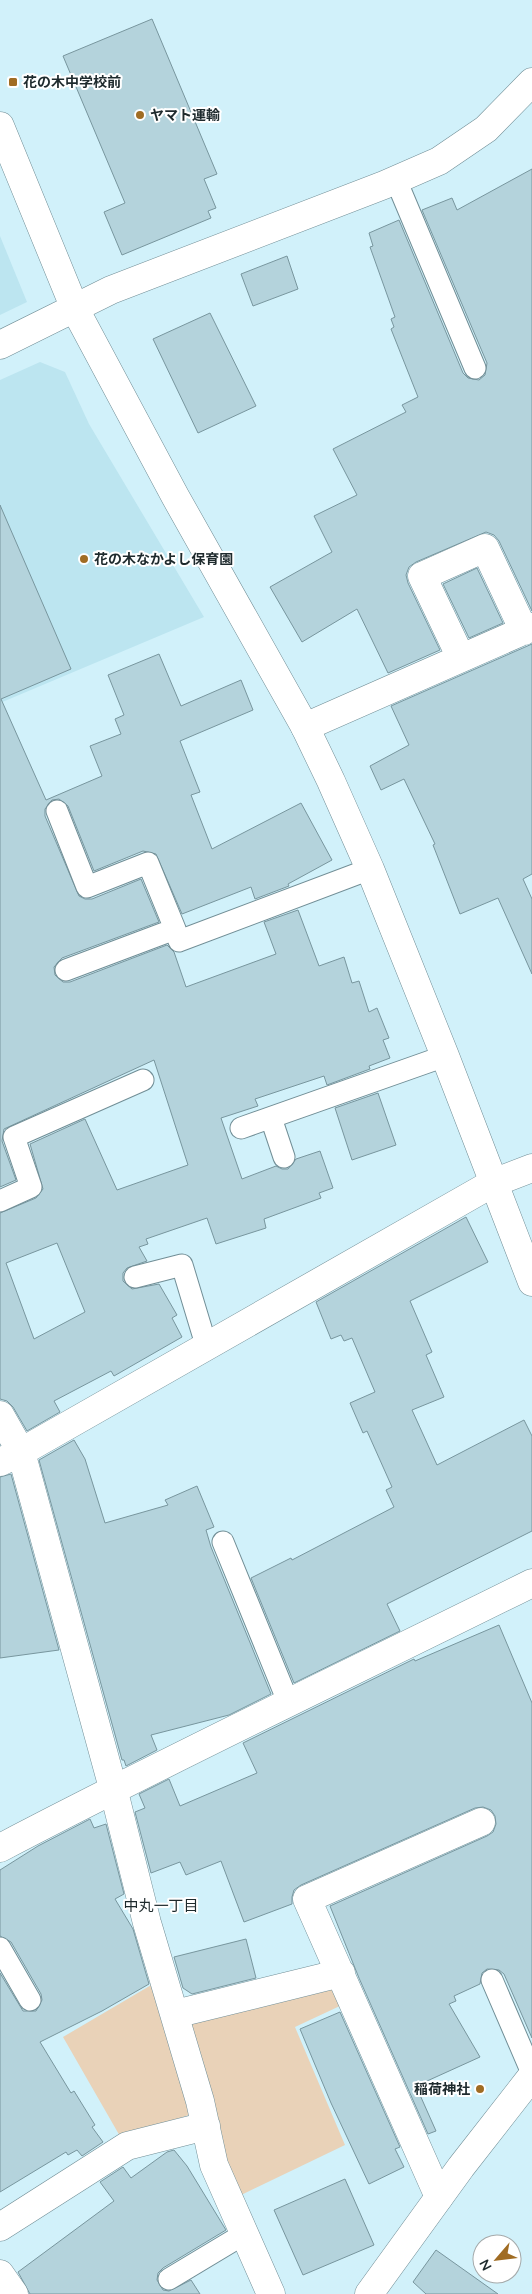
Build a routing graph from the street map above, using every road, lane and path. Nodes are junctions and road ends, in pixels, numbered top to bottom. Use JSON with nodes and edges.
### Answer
{"nodes":[{"id":1,"x":532,"y":82,"type":"edge"},
{"id":2,"x":0,"y":126,"type":"edge"},
{"id":3,"x":396,"y":180,"type":"junction"},
{"id":4,"x":75,"y":309,"type":"junction"},
{"id":5,"x":0,"y":344,"type":"edge"},
{"id":6,"x":475,"y":368,"type":"dead end"},
{"id":7,"x":528,"y":629,"type":"edge"},
{"id":8,"x":462,"y":658,"type":"junction"},
{"id":9,"x":304,"y":727,"type":"junction"},
{"id":10,"x":57,"y":811,"type":"dead end"},
{"id":11,"x":370,"y":869,"type":"junction"},
{"id":12,"x":174,"y":929,"type":"junction"},
{"id":13,"x":66,"y":970,"type":"dead end"},
{"id":14,"x":445,"y":1056,"type":"junction"},
{"id":15,"x":142,"y":1080,"type":"dead end"},
{"id":16,"x":271,"y":1118,"type":"junction"},
{"id":17,"x":240,"y":1128,"type":"dead end"},
{"id":18,"x":284,"y":1157,"type":"dead end"},
{"id":19,"x":532,"y":1168,"type":"edge"},
{"id":20,"x":493,"y":1183,"type":"junction"},
{"id":21,"x":0,"y":1201,"type":"edge"},
{"id":22,"x":135,"y":1277,"type":"dead end"},
{"id":23,"x":532,"y":1282,"type":"edge"},
{"id":24,"x":207,"y":1348,"type":"junction"},
{"id":25,"x":0,"y":1415,"type":"edge"},
{"id":26,"x":11,"y":1457,"type":"edge"},
{"id":27,"x":223,"y":1542,"type":"dead end"},
{"id":28,"x":532,"y":1583,"type":"edge"},
{"id":29,"x":289,"y":1704,"type":"junction"},
{"id":30,"x":113,"y":1788,"type":"junction"},
{"id":31,"x":481,"y":1822,"type":"dead end"},
{"id":32,"x":0,"y":1848,"type":"edge"},
{"id":33,"x":0,"y":1948,"type":"edge"},
{"id":34,"x":341,"y":1973,"type":"junction"},
{"id":35,"x":492,"y":1980,"type":"dead end"},
{"id":36,"x":30,"y":2000,"type":"dead end"},
{"id":37,"x":175,"y":2014,"type":"junction"},
{"id":38,"x":532,"y":2074,"type":"edge"},
{"id":39,"x":206,"y":2126,"type":"junction"},
{"id":40,"x":439,"y":2197,"type":"junction"},
{"id":41,"x":0,"y":2227,"type":"edge"},
{"id":42,"x":244,"y":2234,"type":"junction"},
{"id":43,"x":0,"y":2274,"type":"edge"},
{"id":44,"x":169,"y":2279,"type":"dead end"},
{"id":45,"x":14,"y":2294,"type":"edge"},
{"id":46,"x":271,"y":2294,"type":"edge"},
{"id":47,"x":369,"y":2294,"type":"edge"}],
"edges":[{"from":1,"to":3,"type":"street"},
{"from":2,"to":4,"type":"street"},
{"from":3,"to":4,"type":"street"},
{"from":3,"to":6,"type":"lane"},
{"from":4,"to":5,"type":"street"},
{"from":4,"to":9,"type":"street"},
{"from":7,"to":8,"type":"street"},
{"from":7,"to":8,"type":"street"},
{"from":8,"to":9,"type":"street"},
{"from":9,"to":11,"type":"street"},
{"from":10,"to":12,"type":"lane"},
{"from":11,"to":12,"type":"lane"},
{"from":11,"to":14,"type":"street"},
{"from":12,"to":13,"type":"lane"},
{"from":14,"to":16,"type":"lane"},
{"from":14,"to":20,"type":"street"},
{"from":15,"to":21,"type":"lane"},
{"from":16,"to":17,"type":"lane"},
{"from":16,"to":18,"type":"lane"},
{"from":19,"to":20,"type":"street"},
{"from":20,"to":23,"type":"street"},
{"from":20,"to":24,"type":"street"},
{"from":22,"to":24,"type":"lane"},
{"from":24,"to":26,"type":"street"},
{"from":25,"to":26,"type":"street"},
{"from":26,"to":30,"type":"street"},
{"from":27,"to":29,"type":"lane"},
{"from":28,"to":29,"type":"street"},
{"from":29,"to":30,"type":"street"},
{"from":30,"to":32,"type":"street"},
{"from":30,"to":37,"type":"street"},
{"from":31,"to":34,"type":"street"},
{"from":33,"to":36,"type":"lane"},
{"from":34,"to":37,"type":"street"},
{"from":34,"to":40,"type":"street"},
{"from":35,"to":38,"type":"lane"},
{"from":37,"to":39,"type":"street"},
{"from":38,"to":40,"type":"street"},
{"from":39,"to":41,"type":"street"},
{"from":39,"to":42,"type":"street"},
{"from":40,"to":47,"type":"street"},
{"from":42,"to":44,"type":"lane"},
{"from":42,"to":46,"type":"street"},
{"from":43,"to":45,"type":"street"}]}
